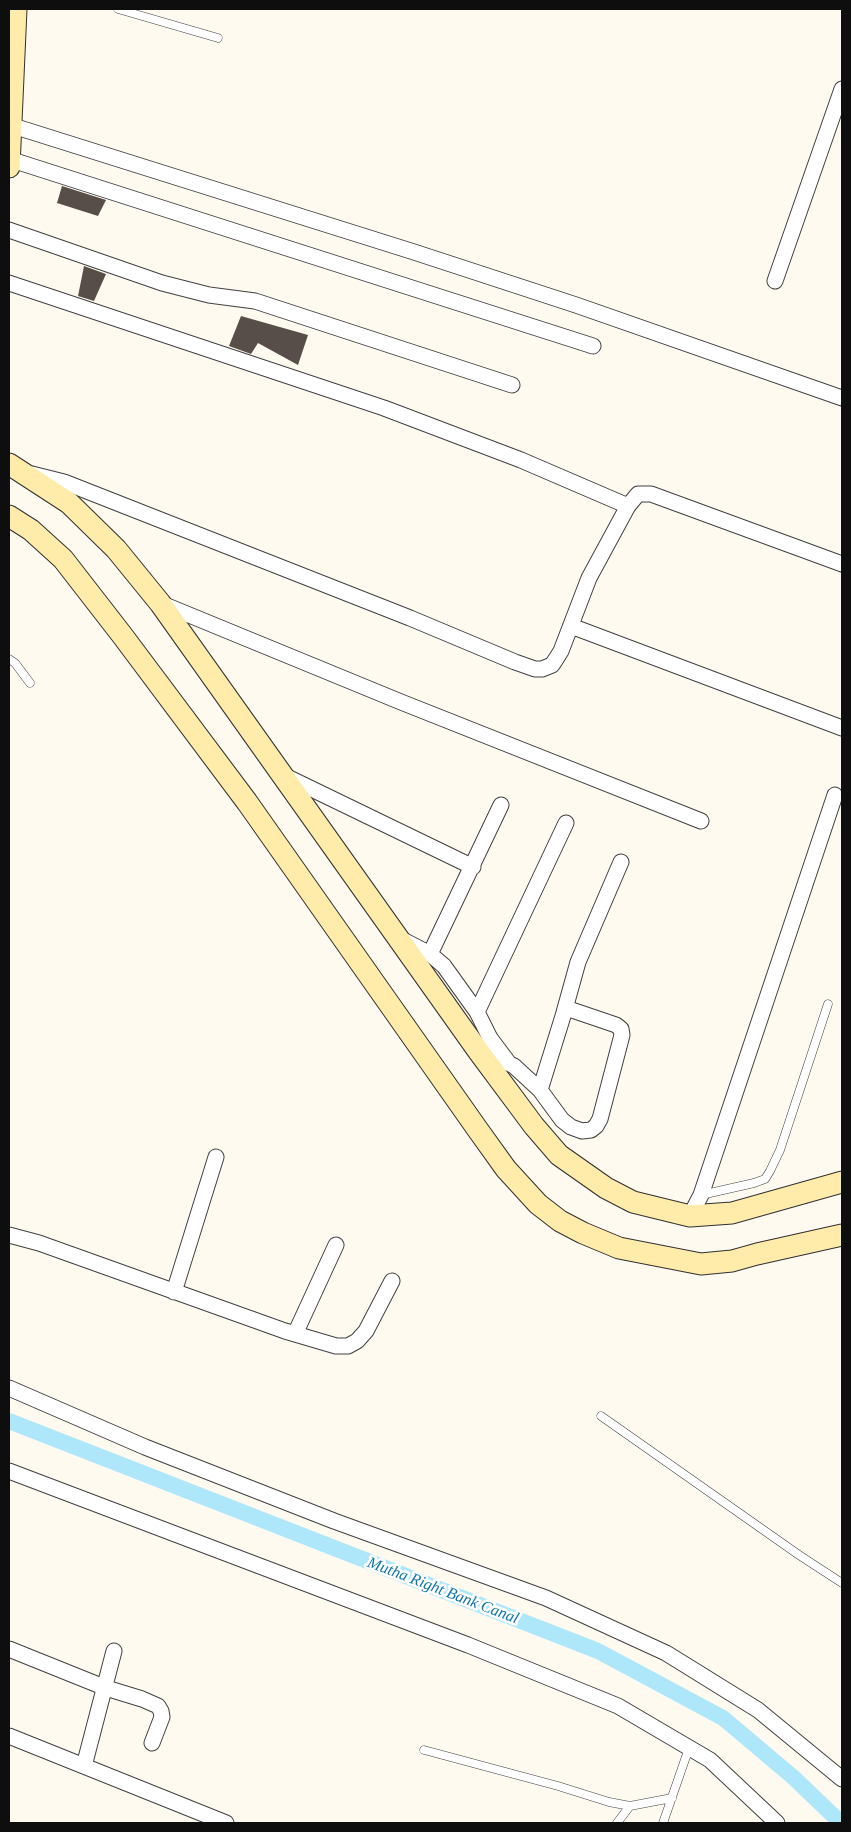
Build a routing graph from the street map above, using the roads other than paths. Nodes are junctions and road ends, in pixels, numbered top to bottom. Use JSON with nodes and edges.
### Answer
{"nodes":[{"id":1,"x":16,"y":9,"type":"edge"},
{"id":2,"x":118,"y":9,"type":"edge"},
{"id":3,"x":218,"y":38,"type":"dead end"},
{"id":4,"x":842,"y":89,"type":"edge"},
{"id":5,"x":10,"y":125,"type":"junction"},
{"id":6,"x":9,"y":159,"type":"edge"},
{"id":7,"x":9,"y":167,"type":"edge"},
{"id":8,"x":9,"y":230,"type":"edge"},
{"id":9,"x":775,"y":281,"type":"dead end"},
{"id":10,"x":9,"y":283,"type":"edge"},
{"id":11,"x":592,"y":346,"type":"dead end"},
{"id":12,"x":512,"y":385,"type":"dead end"},
{"id":13,"x":842,"y":398,"type":"edge"},
{"id":14,"x":15,"y":468,"type":"edge"},
{"id":15,"x":628,"y":506,"type":"junction"},
{"id":16,"x":9,"y":516,"type":"edge"},
{"id":17,"x":842,"y":564,"type":"edge"},
{"id":18,"x":160,"y":602,"type":"junction"},
{"id":19,"x":571,"y":626,"type":"junction"},
{"id":20,"x":9,"y":659,"type":"edge"},
{"id":21,"x":30,"y":683,"type":"dead end"},
{"id":22,"x":842,"y":728,"type":"edge"},
{"id":23,"x":282,"y":775,"type":"junction"},
{"id":24,"x":836,"y":795,"type":"dead end"},
{"id":25,"x":501,"y":805,"type":"dead end"},
{"id":26,"x":701,"y":821,"type":"dead end"},
{"id":27,"x":566,"y":823,"type":"dead end"},
{"id":28,"x":620,"y":862,"type":"dead end"},
{"id":29,"x":473,"y":867,"type":"junction"},
{"id":30,"x":401,"y":940,"type":"junction"},
{"id":31,"x":430,"y":954,"type":"junction"},
{"id":32,"x":828,"y":1004,"type":"dead end"},
{"id":33,"x":566,"y":1008,"type":"junction"},
{"id":34,"x":477,"y":1012,"type":"junction"},
{"id":35,"x":479,"y":1052,"type":"junction"},
{"id":36,"x":508,"y":1062,"type":"junction"},
{"id":37,"x":540,"y":1090,"type":"junction"},
{"id":38,"x":216,"y":1157,"type":"dead end"},
{"id":39,"x":842,"y":1182,"type":"edge"},
{"id":40,"x":701,"y":1195,"type":"junction"},
{"id":41,"x":690,"y":1216,"type":"junction"},
{"id":42,"x":9,"y":1235,"type":"edge"},
{"id":43,"x":842,"y":1236,"type":"edge"},
{"id":44,"x":336,"y":1245,"type":"dead end"},
{"id":45,"x":392,"y":1281,"type":"dead end"},
{"id":46,"x":174,"y":1292,"type":"junction"},
{"id":47,"x":295,"y":1334,"type":"junction"},
{"id":48,"x":9,"y":1388,"type":"edge"},
{"id":49,"x":600,"y":1416,"type":"dead end"},
{"id":50,"x":9,"y":1471,"type":"edge"},
{"id":51,"x":842,"y":1583,"type":"edge"},
{"id":52,"x":9,"y":1649,"type":"edge"},
{"id":53,"x":114,"y":1650,"type":"dead end"},
{"id":54,"x":106,"y":1688,"type":"junction"},
{"id":55,"x":9,"y":1736,"type":"edge"},
{"id":56,"x":152,"y":1743,"type":"dead end"},
{"id":57,"x":689,"y":1748,"type":"junction"},
{"id":58,"x":424,"y":1750,"type":"dead end"},
{"id":59,"x":84,"y":1766,"type":"junction"},
{"id":60,"x":842,"y":1778,"type":"edge"},
{"id":61,"x":672,"y":1798,"type":"junction"},
{"id":62,"x":630,"y":1806,"type":"junction"},
{"id":63,"x":226,"y":1823,"type":"edge"},
{"id":64,"x":617,"y":1823,"type":"edge"},
{"id":65,"x":663,"y":1823,"type":"edge"},
{"id":66,"x":777,"y":1823,"type":"edge"}],
"edges":[{"from":1,"to":5,"type":"street"},
{"from":2,"to":3,"type":"lane"},
{"from":4,"to":9,"type":"street"},
{"from":5,"to":6,"type":"street"},
{"from":5,"to":13,"type":"street"},
{"from":6,"to":7,"type":"street"},
{"from":6,"to":11,"type":"street"},
{"from":8,"to":12,"type":"street"},
{"from":10,"to":15,"type":"street"},
{"from":14,"to":18,"type":"street"},
{"from":14,"to":19,"type":"street"},
{"from":15,"to":17,"type":"street"},
{"from":15,"to":19,"type":"street"},
{"from":16,"to":43,"type":"street"},
{"from":18,"to":23,"type":"street"},
{"from":18,"to":26,"type":"street"},
{"from":19,"to":22,"type":"street"},
{"from":20,"to":21,"type":"lane"},
{"from":23,"to":29,"type":"street"},
{"from":23,"to":30,"type":"street"},
{"from":24,"to":40,"type":"street"},
{"from":25,"to":29,"type":"street"},
{"from":27,"to":34,"type":"street"},
{"from":28,"to":33,"type":"street"},
{"from":29,"to":31,"type":"street"},
{"from":30,"to":31,"type":"street"},
{"from":30,"to":35,"type":"street"},
{"from":31,"to":34,"type":"street"},
{"from":32,"to":40,"type":"lane"},
{"from":33,"to":37,"type":"street"},
{"from":33,"to":37,"type":"street"},
{"from":34,"to":36,"type":"street"},
{"from":35,"to":36,"type":"street"},
{"from":35,"to":41,"type":"street"},
{"from":36,"to":37,"type":"street"},
{"from":38,"to":46,"type":"street"},
{"from":39,"to":41,"type":"street"},
{"from":40,"to":41,"type":"street"},
{"from":42,"to":46,"type":"street"},
{"from":44,"to":47,"type":"street"},
{"from":45,"to":47,"type":"street"},
{"from":46,"to":47,"type":"street"},
{"from":48,"to":60,"type":"street"},
{"from":49,"to":51,"type":"lane"},
{"from":50,"to":57,"type":"street"},
{"from":52,"to":54,"type":"street"},
{"from":53,"to":54,"type":"street"},
{"from":54,"to":56,"type":"street"},
{"from":54,"to":59,"type":"street"},
{"from":55,"to":59,"type":"street"},
{"from":57,"to":61,"type":"lane"},
{"from":57,"to":66,"type":"street"},
{"from":58,"to":62,"type":"lane"},
{"from":59,"to":63,"type":"street"},
{"from":61,"to":62,"type":"lane"},
{"from":61,"to":65,"type":"lane"},
{"from":62,"to":64,"type":"lane"}]}
